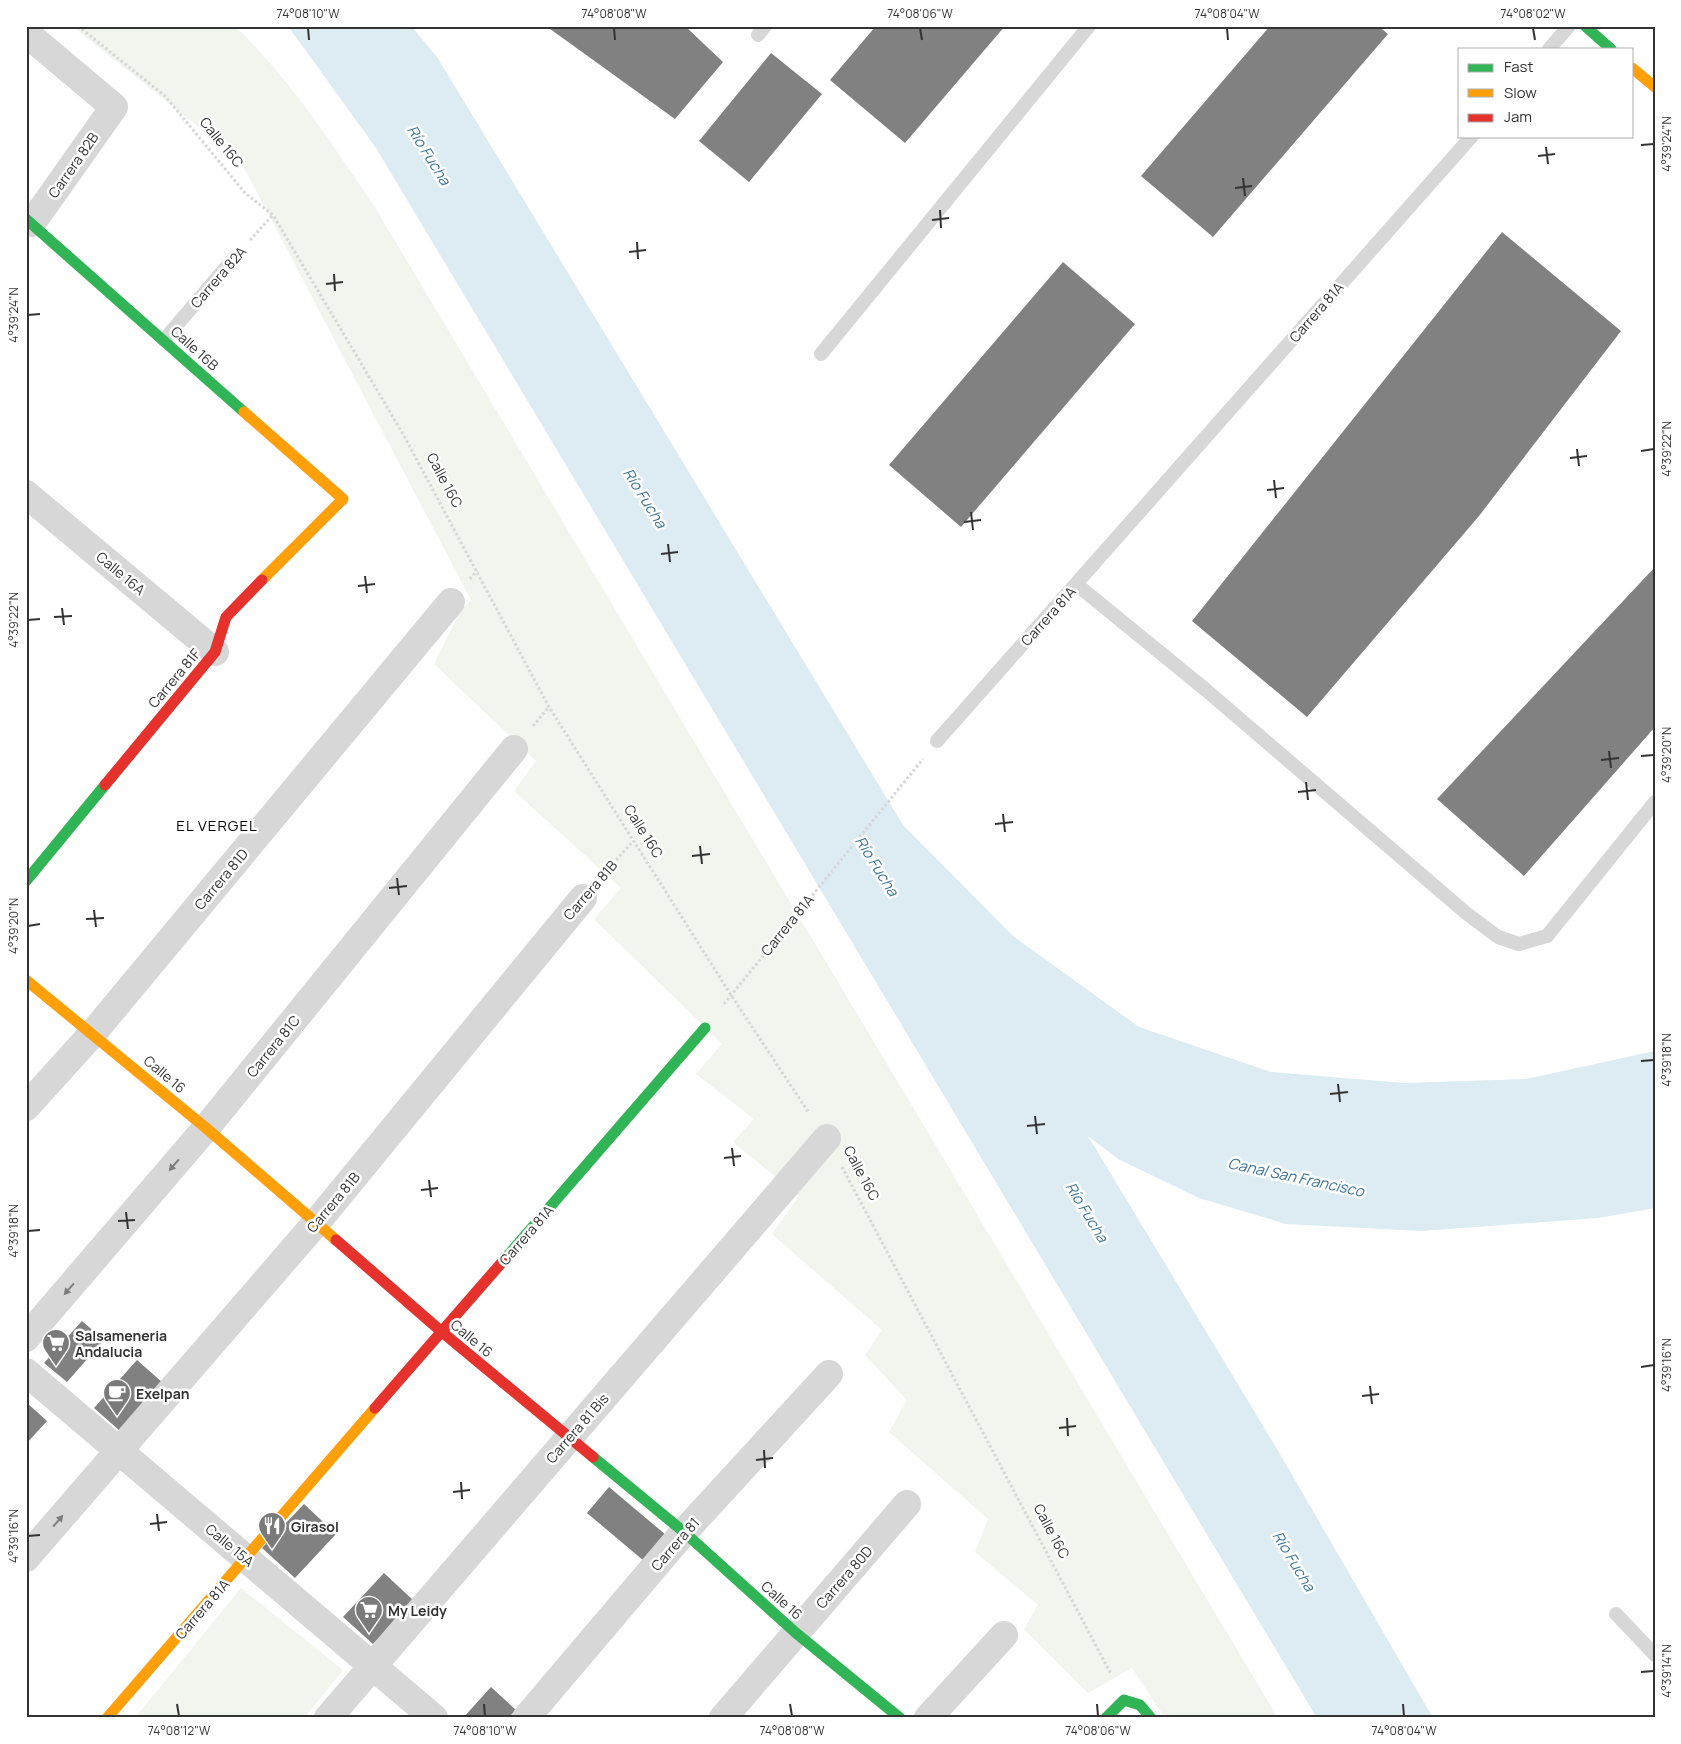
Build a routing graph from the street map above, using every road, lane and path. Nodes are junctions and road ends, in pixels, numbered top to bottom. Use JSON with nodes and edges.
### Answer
{"nodes":[{"id":1,"x":78,"y":26,"type":"edge"},
{"id":2,"x":1089,"y":26,"type":"edge"},
{"id":3,"x":1569,"y":26,"type":"edge"},
{"id":4,"x":1585,"y":26,"type":"edge"},
{"id":5,"x":26,"y":33,"type":"edge"},
{"id":6,"x":1550,"y":48,"type":"edge"},
{"id":7,"x":1610,"y":48,"type":"edge"},
{"id":8,"x":1634,"y":70,"type":"edge"},
{"id":9,"x":1655,"y":87,"type":"edge"},
{"id":10,"x":1470,"y":138,"type":"edge"},
{"id":11,"x":273,"y":215,"type":"junction"},
{"id":12,"x":29,"y":221,"type":"edge"},
{"id":13,"x":234,"y":258,"type":"joint"},
{"id":14,"x":164,"y":340,"type":"junction"},
{"id":15,"x":821,"y":354,"type":"dead end"},
{"id":16,"x":26,"y":494,"type":"edge"},
{"id":17,"x":344,"y":499,"type":"joint"},
{"id":18,"x":1076,"y":584,"type":"junction"},
{"id":19,"x":451,"y":602,"type":"dead end"},
{"id":20,"x":215,"y":652,"type":"junction"},
{"id":21,"x":937,"y":741,"type":"joint"},
{"id":22,"x":514,"y":749,"type":"dead end"},
{"id":23,"x":1655,"y":802,"type":"edge"},
{"id":24,"x":633,"y":842,"type":"junction"},
{"id":25,"x":26,"y":881,"type":"edge"},
{"id":26,"x":583,"y":898,"type":"joint"},
{"id":27,"x":26,"y":980,"type":"edge"},
{"id":28,"x":731,"y":995,"type":"junction"},
{"id":29,"x":705,"y":1028,"type":"joint"},
{"id":30,"x":93,"y":1033,"type":"junction"},
{"id":31,"x":26,"y":1107,"type":"edge"},
{"id":32,"x":206,"y":1128,"type":"junction"},
{"id":33,"x":826,"y":1138,"type":"junction"},
{"id":34,"x":316,"y":1223,"type":"junction"},
{"id":35,"x":442,"y":1332,"type":"junction"},
{"id":36,"x":26,"y":1338,"type":"edge"},
{"id":37,"x":26,"y":1372,"type":"edge"},
{"id":38,"x":829,"y":1374,"type":"dead end"},
{"id":39,"x":569,"y":1438,"type":"junction"},
{"id":40,"x":119,"y":1450,"type":"junction"},
{"id":41,"x":907,"y":1504,"type":"dead end"},
{"id":42,"x":684,"y":1532,"type":"junction"},
{"id":43,"x":26,"y":1558,"type":"edge"},
{"id":44,"x":246,"y":1558,"type":"junction"},
{"id":45,"x":1616,"y":1614,"type":"dead end"},
{"id":46,"x":796,"y":1633,"type":"junction"},
{"id":47,"x":1004,"y":1634,"type":"dead end"},
{"id":48,"x":1655,"y":1655,"type":"edge"},
{"id":49,"x":373,"y":1666,"type":"junction"},
{"id":50,"x":1128,"y":1700,"type":"junction"},
{"id":51,"x":107,"y":1718,"type":"edge"},
{"id":52,"x":328,"y":1718,"type":"edge"},
{"id":53,"x":434,"y":1718,"type":"edge"},
{"id":54,"x":526,"y":1718,"type":"edge"},
{"id":55,"x":723,"y":1718,"type":"edge"},
{"id":56,"x":900,"y":1718,"type":"edge"},
{"id":57,"x":928,"y":1718,"type":"edge"},
{"id":58,"x":1106,"y":1718,"type":"edge"},
{"id":59,"x":1151,"y":1718,"type":"edge"}],
"edges":[{"from":1,"to":11,"type":"path","name":"Calle 16C"},
{"from":2,"to":15,"type":"lane"},
{"from":3,"to":6,"type":"lane"},
{"from":4,"to":7,"type":"street"},
{"from":5,"to":12,"type":"street","name":"Carrera 82B"},
{"from":8,"to":9,"type":"street"},
{"from":10,"to":18,"type":"lane","name":"Carrera 81A"},
{"from":11,"to":13,"type":"path","name":"Carrera 82A"},
{"from":11,"to":24,"type":"path","name":"Calle 16C"},
{"from":12,"to":14,"type":"street","name":"Calle 16B"},
{"from":13,"to":14,"type":"lane","name":"Carrera 82A"},
{"from":14,"to":17,"type":"street","name":"Calle 16B"},
{"from":16,"to":20,"type":"street","name":"Calle 16A"},
{"from":17,"to":20,"type":"street","name":"Carrera 81F"},
{"from":18,"to":21,"type":"lane","name":"Carrera 81A"},
{"from":18,"to":23,"type":"lane"},
{"from":19,"to":30,"type":"street","name":"Carrera 81D"},
{"from":20,"to":25,"type":"street","name":"Carrera 81F"},
{"from":21,"to":28,"type":"path","name":"Carrera 81A"},
{"from":22,"to":32,"type":"street","name":"Carrera 81C"},
{"from":24,"to":26,"type":"path","name":"Carrera 81B"},
{"from":24,"to":28,"type":"path","name":"Calle 16C"},
{"from":26,"to":34,"type":"street","name":"Carrera 81B"},
{"from":27,"to":30,"type":"street","name":"Calle 16"},
{"from":28,"to":29,"type":"path","name":"Carrera 81A"},
{"from":28,"to":33,"type":"path","name":"Calle 16C"},
{"from":29,"to":35,"type":"street","name":"Carrera 81A"},
{"from":30,"to":31,"type":"street","name":"Carrera 81D"},
{"from":30,"to":32,"type":"street","name":"Calle 16"},
{"from":32,"to":34,"type":"street","name":"Calle 16"},
{"from":32,"to":36,"type":"street","name":"Carrera 81C","one_way":true},
{"from":33,"to":39,"type":"street","name":"Carrera 81 Bis"},
{"from":33,"to":50,"type":"path","name":"Calle 16C"},
{"from":34,"to":35,"type":"street","name":"Calle 16"},
{"from":34,"to":40,"type":"street","name":"Carrera 81B"},
{"from":35,"to":39,"type":"street","name":"Calle 16"},
{"from":35,"to":44,"type":"street","name":"Carrera 81A"},
{"from":37,"to":40,"type":"street","name":"Calle 15A"},
{"from":38,"to":42,"type":"street","name":"Carrera 81"},
{"from":39,"to":42,"type":"street","name":"Calle 16"},
{"from":39,"to":49,"type":"street","name":"Carrera 81 Bis"},
{"from":43,"to":40,"type":"street","name":"Carrera 81B","one_way":true},
{"from":40,"to":44,"type":"street","name":"Calle 15A"},
{"from":41,"to":46,"type":"street","name":"Carrera 80D"},
{"from":42,"to":46,"type":"street","name":"Calle 16"},
{"from":42,"to":54,"type":"street","name":"Carrera 81"},
{"from":44,"to":49,"type":"street","name":"Calle 15A"},
{"from":44,"to":51,"type":"street","name":"Carrera 81A"},
{"from":45,"to":48,"type":"lane"},
{"from":46,"to":55,"type":"street","name":"Carrera 80D"},
{"from":46,"to":56,"type":"street","name":"Calle 16"},
{"from":47,"to":57,"type":"street"},
{"from":49,"to":52,"type":"street","name":"Carrera 81 Bis"},
{"from":49,"to":53,"type":"street","name":"Calle 15A"},
{"from":50,"to":58,"type":"street"},
{"from":50,"to":59,"type":"street"}]}
